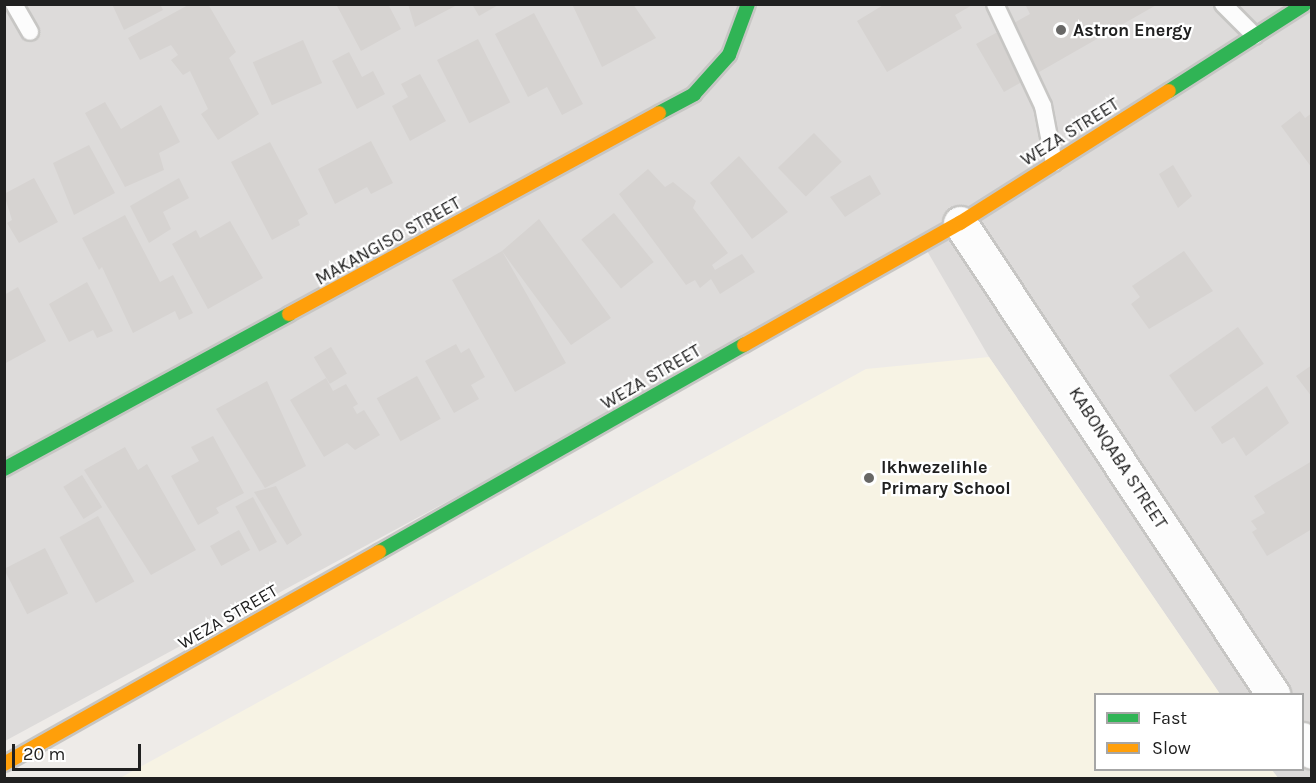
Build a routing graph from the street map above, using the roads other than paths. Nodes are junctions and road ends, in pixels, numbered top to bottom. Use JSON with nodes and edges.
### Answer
{"nodes":[{"id":1,"x":15,"y":4,"type":"edge"},
{"id":2,"x":748,"y":4,"type":"edge"},
{"id":3,"x":995,"y":4,"type":"edge"},
{"id":4,"x":1222,"y":4,"type":"edge"},
{"id":5,"x":1305,"y":4,"type":"edge"},
{"id":6,"x":30,"y":32,"type":"dead end"},
{"id":7,"x":1255,"y":36,"type":"junction"},
{"id":8,"x":1054,"y":164,"type":"junction"},
{"id":9,"x":960,"y":223,"type":"junction"},
{"id":10,"x":4,"y":469,"type":"edge"},
{"id":11,"x":1272,"y":693,"type":"edge"},
{"id":12,"x":4,"y":764,"type":"edge"}],
"edges":[{"from":1,"to":6,"type":"lane"},
{"from":2,"to":10,"type":"street","name":"MAKANGISO STREET"},
{"from":3,"to":8,"type":"lane"},
{"from":4,"to":7,"type":"lane"},
{"from":5,"to":7,"type":"street","name":"WEZA STREET"},
{"from":7,"to":8,"type":"street","name":"WEZA STREET"},
{"from":8,"to":9,"type":"street","name":"WEZA STREET"},
{"from":9,"to":11,"type":"street","name":"KABONQABA STREET"},
{"from":9,"to":12,"type":"street","name":"WEZA STREET"}]}
